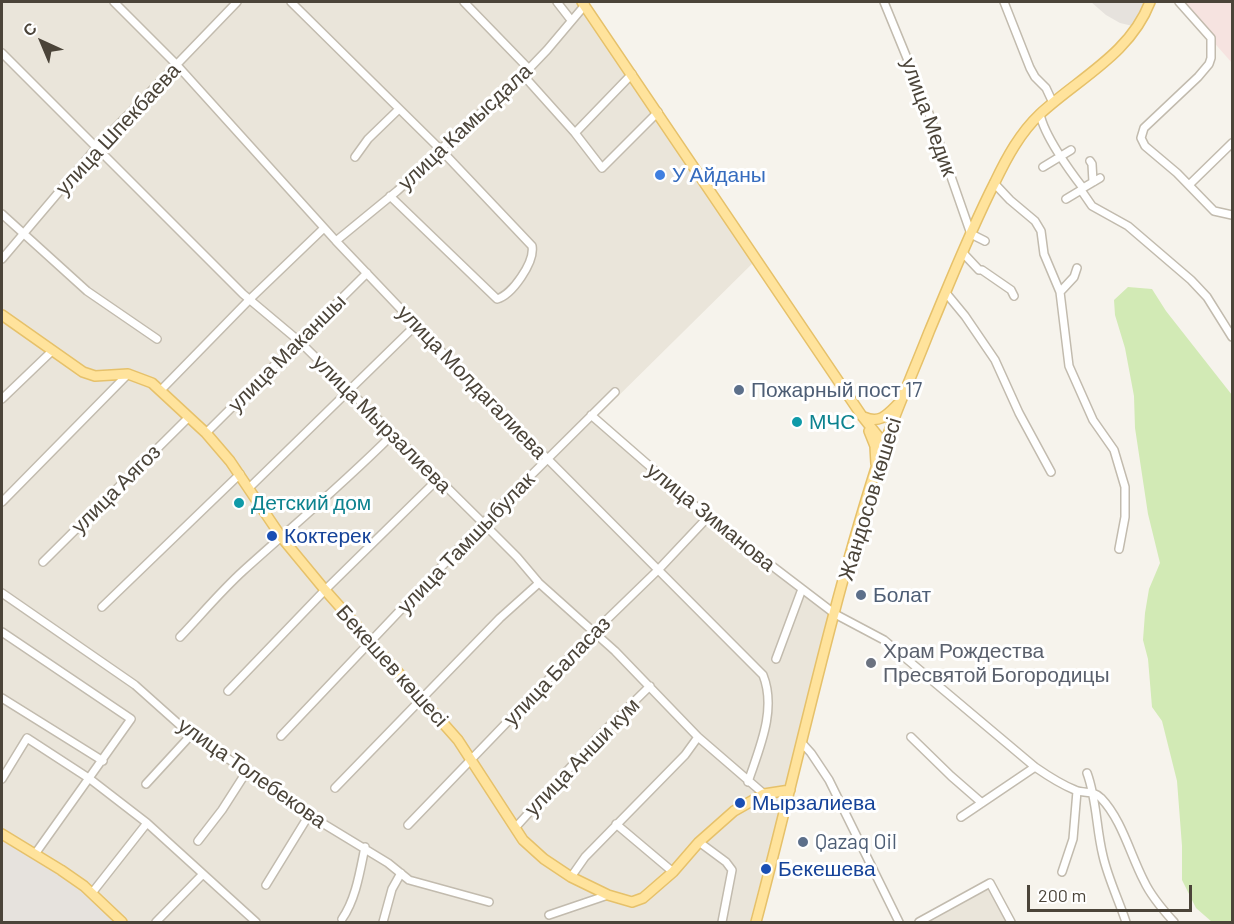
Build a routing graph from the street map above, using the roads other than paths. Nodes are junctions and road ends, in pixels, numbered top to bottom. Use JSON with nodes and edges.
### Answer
{"nodes":[{"id":1,"x":114,"y":2,"type":"edge"},
{"id":2,"x":237,"y":2,"type":"edge"},
{"id":3,"x":291,"y":2,"type":"edge"},
{"id":4,"x":465,"y":2,"type":"edge"},
{"id":5,"x":557,"y":2,"type":"edge"},
{"id":6,"x":884,"y":2,"type":"edge"},
{"id":7,"x":1004,"y":2,"type":"edge"},
{"id":8,"x":1150,"y":2,"type":"edge"},
{"id":9,"x":1179,"y":2,"type":"edge"},
{"id":10,"x":583,"y":3,"type":"edge"},
{"id":11,"x":571,"y":20,"type":"junction"},
{"id":12,"x":2,"y":53,"type":"edge"},
{"id":13,"x":176,"y":64,"type":"junction"},
{"id":14,"x":529,"y":69,"type":"junction"},
{"id":15,"x":632,"y":74,"type":"junction"},
{"id":16,"x":523,"y":75,"type":"junction"},
{"id":17,"x":1053,"y":103,"type":"junction"},
{"id":18,"x":399,"y":109,"type":"junction"},
{"id":19,"x":658,"y":112,"type":"junction"},
{"id":20,"x":1040,"y":114,"type":"junction"},
{"id":21,"x":575,"y":133,"type":"junction"},
{"id":22,"x":1233,"y":143,"type":"edge"},
{"id":23,"x":97,"y":147,"type":"junction"},
{"id":24,"x":441,"y":150,"type":"junction"},
{"id":25,"x":1071,"y":150,"type":"dead end"},
{"id":26,"x":1061,"y":156,"type":"junction"},
{"id":27,"x":355,"y":157,"type":"dead end"},
{"id":28,"x":1089,"y":161,"type":"dead end"},
{"id":29,"x":1042,"y":167,"type":"dead end"},
{"id":30,"x":994,"y":183,"type":"junction"},
{"id":31,"x":1189,"y":185,"type":"junction"},
{"id":32,"x":1082,"y":189,"type":"junction"},
{"id":33,"x":390,"y":196,"type":"junction"},
{"id":34,"x":1066,"y":199,"type":"dead end"},
{"id":35,"x":2,"y":214,"type":"edge"},
{"id":36,"x":1233,"y":215,"type":"edge"},
{"id":37,"x":324,"y":228,"type":"junction"},
{"id":38,"x":971,"y":234,"type":"junction"},
{"id":39,"x":23,"y":235,"type":"junction"},
{"id":40,"x":336,"y":241,"type":"junction"},
{"id":41,"x":985,"y":242,"type":"dead end"},
{"id":42,"x":963,"y":253,"type":"junction"},
{"id":43,"x":2,"y":259,"type":"edge"},
{"id":44,"x":1077,"y":268,"type":"dead end"},
{"id":45,"x":367,"y":273,"type":"junction"},
{"id":46,"x":1060,"y":292,"type":"junction"},
{"id":47,"x":946,"y":293,"type":"junction"},
{"id":48,"x":1014,"y":296,"type":"dead end"},
{"id":49,"x":250,"y":299,"type":"junction"},
{"id":50,"x":2,"y":315,"type":"edge"},
{"id":51,"x":416,"y":325,"type":"junction"},
{"id":52,"x":1233,"y":337,"type":"edge"},
{"id":53,"x":157,"y":339,"type":"dead end"},
{"id":54,"x":298,"y":341,"type":"junction"},
{"id":55,"x":52,"y":351,"type":"junction"},
{"id":56,"x":128,"y":374,"type":"junction"},
{"id":57,"x":161,"y":390,"type":"junction"},
{"id":58,"x":349,"y":391,"type":"junction"},
{"id":59,"x":615,"y":392,"type":"dead end"},
{"id":60,"x":2,"y":399,"type":"edge"},
{"id":61,"x":900,"y":402,"type":"junction"},
{"id":62,"x":591,"y":416,"type":"junction"},
{"id":63,"x":862,"y":416,"type":"junction"},
{"id":64,"x":189,"y":417,"type":"junction"},
{"id":65,"x":206,"y":433,"type":"junction"},
{"id":66,"x":392,"y":435,"type":"junction"},
{"id":67,"x":885,"y":445,"type":"junction"},
{"id":68,"x":547,"y":458,"type":"junction"},
{"id":69,"x":876,"y":469,"type":"junction"},
{"id":70,"x":1051,"y":472,"type":"dead end"},
{"id":71,"x":240,"y":474,"type":"junction"},
{"id":72,"x":438,"y":478,"type":"junction"},
{"id":73,"x":249,"y":488,"type":"junction"},
{"id":74,"x":2,"y":502,"type":"edge"},
{"id":75,"x":708,"y":518,"type":"junction"},
{"id":76,"x":483,"y":523,"type":"junction"},
{"id":77,"x":282,"y":538,"type":"junction"},
{"id":78,"x":1119,"y":549,"type":"dead end"},
{"id":79,"x":43,"y":562,"type":"dead end"},
{"id":80,"x":659,"y":569,"type":"junction"},
{"id":81,"x":538,"y":584,"type":"junction"},
{"id":82,"x":802,"y":589,"type":"junction"},
{"id":83,"x":325,"y":590,"type":"junction"},
{"id":84,"x":2,"y":593,"type":"edge"},
{"id":85,"x":102,"y":607,"type":"dead end"},
{"id":86,"x":834,"y":614,"type":"junction"},
{"id":87,"x":2,"y":632,"type":"edge"},
{"id":88,"x":594,"y":632,"type":"junction"},
{"id":89,"x":180,"y":637,"type":"dead end"},
{"id":90,"x":370,"y":643,"type":"junction"},
{"id":91,"x":776,"y":659,"type":"dead end"},
{"id":92,"x":650,"y":686,"type":"junction"},
{"id":93,"x":228,"y":691,"type":"dead end"},
{"id":94,"x":2,"y":698,"type":"edge"},
{"id":95,"x":422,"y":698,"type":"junction"},
{"id":96,"x":190,"y":735,"type":"junction"},
{"id":97,"x":281,"y":736,"type":"dead end"},
{"id":98,"x":698,"y":737,"type":"junction"},
{"id":99,"x":911,"y":737,"type":"dead end"},
{"id":100,"x":802,"y":743,"type":"junction"},
{"id":101,"x":103,"y":760,"type":"junction"},
{"id":102,"x":472,"y":760,"type":"junction"},
{"id":103,"x":1035,"y":767,"type":"junction"},
{"id":104,"x":247,"y":771,"type":"junction"},
{"id":105,"x":1087,"y":773,"type":"dead end"},
{"id":106,"x":2,"y":779,"type":"edge"},
{"id":107,"x":90,"y":779,"type":"junction"},
{"id":108,"x":748,"y":782,"type":"junction"},
{"id":109,"x":146,"y":784,"type":"dead end"},
{"id":110,"x":335,"y":788,"type":"dead end"},
{"id":111,"x":790,"y":790,"type":"junction"},
{"id":112,"x":1077,"y":791,"type":"junction"},
{"id":113,"x":1094,"y":793,"type":"junction"},
{"id":114,"x":764,"y":794,"type":"junction"},
{"id":115,"x":982,"y":803,"type":"junction"},
{"id":116,"x":309,"y":814,"type":"junction"},
{"id":117,"x":962,"y":818,"type":"dead end"},
{"id":118,"x":147,"y":823,"type":"junction"},
{"id":119,"x":616,"y":824,"type":"junction"},
{"id":120,"x":408,"y":825,"type":"dead end"},
{"id":121,"x":515,"y":828,"type":"junction"},
{"id":122,"x":2,"y":834,"type":"edge"},
{"id":123,"x":198,"y":841,"type":"dead end"},
{"id":124,"x":699,"y":842,"type":"junction"},
{"id":125,"x":365,"y":847,"type":"junction"},
{"id":126,"x":35,"y":854,"type":"junction"},
{"id":127,"x":673,"y":872,"type":"junction"},
{"id":128,"x":1062,"y":872,"type":"dead end"},
{"id":129,"x":401,"y":873,"type":"junction"},
{"id":130,"x":203,"y":874,"type":"junction"},
{"id":131,"x":571,"y":877,"type":"junction"},
{"id":132,"x":266,"y":885,"type":"dead end"},
{"id":133,"x":92,"y":893,"type":"junction"},
{"id":134,"x":608,"y":895,"type":"junction"},
{"id":135,"x":489,"y":902,"type":"dead end"},
{"id":136,"x":549,"y":915,"type":"dead end"},
{"id":137,"x":342,"y":919,"type":"dead end"},
{"id":138,"x":122,"y":922,"type":"edge"},
{"id":139,"x":156,"y":922,"type":"edge"},
{"id":140,"x":254,"y":922,"type":"edge"},
{"id":141,"x":383,"y":922,"type":"edge"},
{"id":142,"x":722,"y":922,"type":"edge"},
{"id":143,"x":756,"y":922,"type":"edge"},
{"id":144,"x":899,"y":922,"type":"edge"},
{"id":145,"x":919,"y":922,"type":"edge"},
{"id":146,"x":1011,"y":922,"type":"edge"},
{"id":147,"x":1126,"y":922,"type":"edge"},
{"id":148,"x":1174,"y":922,"type":"edge"}],
"edges":[{"from":1,"to":13,"type":"street","name":"улица Молдагалиева"},
{"from":2,"to":13,"type":"street","name":"улица Шпекбаева"},
{"from":3,"to":18,"type":"street"},
{"from":4,"to":14,"type":"street"},
{"from":5,"to":11,"type":"street"},
{"from":6,"to":38,"type":"street","name":"улица Медик"},
{"from":7,"to":17,"type":"street"},
{"from":8,"to":17,"type":"main road","name":"Жандосов көшесі"},
{"from":9,"to":31,"type":"street"},
{"from":10,"to":11,"type":"street","name":"улица Камысдала"},
{"from":10,"to":15,"type":"main road"},
{"from":11,"to":14,"type":"street","name":"улица Камысдала"},
{"from":12,"to":23,"type":"street","name":"улица Мырзалиева"},
{"from":13,"to":23,"type":"street","name":"улица Шпекбаева"},
{"from":13,"to":37,"type":"street","name":"улица Молдагалиева"},
{"from":14,"to":16,"type":"street","name":"улица Камысдала"},
{"from":15,"to":19,"type":"main road"},
{"from":15,"to":21,"type":"street"},
{"from":16,"to":21,"type":"street"},
{"from":16,"to":24,"type":"street","name":"улица Камысдала"},
{"from":17,"to":20,"type":"main road","name":"Жандосов көшесі"},
{"from":18,"to":24,"type":"street"},
{"from":18,"to":27,"type":"street"},
{"from":19,"to":21,"type":"street"},
{"from":19,"to":63,"type":"main road"},
{"from":20,"to":26,"type":"street"},
{"from":20,"to":30,"type":"main road","name":"Жандосов көшесі"},
{"from":22,"to":31,"type":"street"},
{"from":23,"to":39,"type":"street","name":"улица Шпекбаева"},
{"from":23,"to":49,"type":"street","name":"улица Мырзалиева"},
{"from":24,"to":33,"type":"street","name":"улица Камысдала"},
{"from":24,"to":33,"type":"street"},
{"from":25,"to":26,"type":"street"},
{"from":26,"to":29,"type":"street"},
{"from":26,"to":32,"type":"street"},
{"from":28,"to":32,"type":"street"},
{"from":30,"to":38,"type":"main road","name":"Жандосов көшесі"},
{"from":30,"to":46,"type":"street"},
{"from":31,"to":36,"type":"street"},
{"from":32,"to":34,"type":"street"},
{"from":32,"to":52,"type":"street"},
{"from":33,"to":40,"type":"street","name":"улица Камысдала"},
{"from":35,"to":39,"type":"street"},
{"from":37,"to":40,"type":"street","name":"улица Молдагалиева"},
{"from":37,"to":49,"type":"street"},
{"from":38,"to":41,"type":"street"},
{"from":38,"to":42,"type":"main road","name":"Жандосов көшесі"},
{"from":39,"to":43,"type":"street","name":"улица Шпекбаева"},
{"from":39,"to":53,"type":"street"},
{"from":40,"to":45,"type":"street","name":"улица Молдагалиева"},
{"from":42,"to":47,"type":"main road","name":"Жандосов көшесі"},
{"from":42,"to":48,"type":"street"},
{"from":44,"to":46,"type":"street"},
{"from":45,"to":51,"type":"street","name":"улица Молдагалиева"},
{"from":45,"to":54,"type":"street","name":"улица Маканшы"},
{"from":46,"to":78,"type":"street"},
{"from":47,"to":61,"type":"main road","name":"Жандосов көшесі"},
{"from":47,"to":70,"type":"street"},
{"from":49,"to":54,"type":"street","name":"улица Мырзалиева"},
{"from":49,"to":57,"type":"street"},
{"from":50,"to":55,"type":"main road","name":"Бекешев көшесі"},
{"from":51,"to":58,"type":"street"},
{"from":51,"to":68,"type":"street","name":"улица Молдагалиева"},
{"from":54,"to":58,"type":"street","name":"улица Мырзалиева"},
{"from":54,"to":65,"type":"street","name":"улица Маканшы"},
{"from":55,"to":56,"type":"main road","name":"Бекешев көшесі"},
{"from":55,"to":60,"type":"street"},
{"from":56,"to":57,"type":"main road","name":"Бекешев көшесі"},
{"from":56,"to":74,"type":"street"},
{"from":57,"to":64,"type":"main road","name":"Бекешев көшесі"},
{"from":58,"to":66,"type":"street","name":"улица Мырзалиева"},
{"from":58,"to":73,"type":"street"},
{"from":59,"to":62,"type":"street","name":"улица Тамшыбулак"},
{"from":61,"to":63,"type":"main road"},
{"from":61,"to":67,"type":"main road","name":"Жандосов көшесі"},
{"from":62,"to":68,"type":"street","name":"улица Тамшыбулак"},
{"from":62,"to":75,"type":"street","name":"улица Зиманова"},
{"from":63,"to":67,"type":"main road"},
{"from":63,"to":69,"type":"main road"},
{"from":64,"to":65,"type":"main road","name":"Бекешев көшесі"},
{"from":64,"to":79,"type":"street","name":"улица Аягоз"},
{"from":65,"to":71,"type":"main road","name":"Бекешев көшесі"},
{"from":66,"to":72,"type":"street","name":"улица Мырзалиева"},
{"from":66,"to":77,"type":"street"},
{"from":67,"to":69,"type":"main road","name":"Жандосов көшесі"},
{"from":68,"to":76,"type":"street","name":"улица Тамшыбулак"},
{"from":68,"to":80,"type":"street","name":"улица Молдагалиева"},
{"from":69,"to":86,"type":"main road","name":"Жандосов көшесі"},
{"from":71,"to":73,"type":"main road","name":"Бекешев көшесі"},
{"from":71,"to":85,"type":"street"},
{"from":72,"to":76,"type":"street","name":"улица Мырзалиева"},
{"from":72,"to":83,"type":"street"},
{"from":73,"to":77,"type":"main road","name":"Бекешев көшесі"},
{"from":75,"to":80,"type":"street","name":"улица Баласаз"},
{"from":75,"to":82,"type":"street","name":"улица Зиманова"},
{"from":76,"to":81,"type":"street","name":"улица Мырзалиева"},
{"from":76,"to":90,"type":"street","name":"улица Тамшыбулак"},
{"from":77,"to":83,"type":"main road","name":"Бекешев көшесі"},
{"from":77,"to":89,"type":"street"},
{"from":80,"to":88,"type":"street","name":"улица Баласаз"},
{"from":80,"to":108,"type":"street","name":"улица Молдагалиева"},
{"from":81,"to":88,"type":"street","name":"улица Мырзалиева"},
{"from":81,"to":95,"type":"street"},
{"from":82,"to":86,"type":"street","name":"улица Зиманова"},
{"from":82,"to":91,"type":"street"},
{"from":83,"to":90,"type":"main road","name":"Бекешев көшесі"},
{"from":83,"to":93,"type":"street"},
{"from":84,"to":96,"type":"street","name":"улица Толебекова"},
{"from":86,"to":100,"type":"main road","name":"Жандосов көшесі"},
{"from":86,"to":103,"type":"street","name":"улица Зиманова"},
{"from":87,"to":101,"type":"street"},
{"from":88,"to":92,"type":"street","name":"улица Мырзалиева"},
{"from":88,"to":102,"type":"street","name":"улица Баласаз"},
{"from":90,"to":95,"type":"main road","name":"Бекешев көшесі"},
{"from":90,"to":97,"type":"street","name":"улица Тамшыбулак"},
{"from":92,"to":98,"type":"street","name":"улица Мырзалиева"},
{"from":92,"to":121,"type":"street","name":"улица Анши кум"},
{"from":94,"to":101,"type":"street"},
{"from":95,"to":102,"type":"main road","name":"Бекешев көшесі"},
{"from":95,"to":110,"type":"street"},
{"from":96,"to":104,"type":"street","name":"улица Толебекова"},
{"from":96,"to":109,"type":"street"},
{"from":98,"to":108,"type":"street","name":"улица Мырзалиева"},
{"from":98,"to":119,"type":"street"},
{"from":99,"to":115,"type":"street"},
{"from":100,"to":111,"type":"main road","name":"Жандосов көшесі"},
{"from":100,"to":144,"type":"street"},
{"from":101,"to":107,"type":"street"},
{"from":102,"to":120,"type":"street","name":"улица Баласаз"},
{"from":102,"to":121,"type":"main road","name":"Бекешев көшесі"},
{"from":103,"to":112,"type":"street","name":"улица Зиманова"},
{"from":103,"to":115,"type":"street"},
{"from":104,"to":116,"type":"street","name":"улица Толебекова"},
{"from":104,"to":123,"type":"street"},
{"from":105,"to":113,"type":"street"},
{"from":106,"to":107,"type":"street"},
{"from":107,"to":118,"type":"street"},
{"from":107,"to":126,"type":"street"},
{"from":108,"to":114,"type":"street","name":"улица Мырзалиева"},
{"from":111,"to":114,"type":"main road","name":"Бекешев көшесі"},
{"from":111,"to":143,"type":"main road","name":"Жандосов көшесі"},
{"from":112,"to":113,"type":"street","name":"улица Зиманова"},
{"from":112,"to":128,"type":"street"},
{"from":113,"to":147,"type":"street"},
{"from":113,"to":148,"type":"street"},
{"from":114,"to":124,"type":"main road","name":"Бекешев көшесі"},
{"from":115,"to":117,"type":"street"},
{"from":116,"to":125,"type":"street","name":"улица Толебекова"},
{"from":116,"to":132,"type":"street"},
{"from":118,"to":130,"type":"street"},
{"from":118,"to":133,"type":"street"},
{"from":119,"to":127,"type":"street"},
{"from":119,"to":131,"type":"street"},
{"from":121,"to":131,"type":"main road","name":"Бекешев көшесі"},
{"from":122,"to":126,"type":"main road"},
{"from":124,"to":127,"type":"main road","name":"Бекешев көшесі"},
{"from":124,"to":142,"type":"street"},
{"from":125,"to":129,"type":"street","name":"улица Толебекова"},
{"from":125,"to":137,"type":"street"},
{"from":126,"to":133,"type":"main road"},
{"from":127,"to":134,"type":"main road","name":"Бекешев көшесі"},
{"from":129,"to":135,"type":"street","name":"улица Толебекова"},
{"from":129,"to":141,"type":"street"},
{"from":130,"to":139,"type":"street"},
{"from":130,"to":140,"type":"street"},
{"from":131,"to":134,"type":"main road","name":"Бекешев көшесі"},
{"from":133,"to":138,"type":"main road"},
{"from":134,"to":136,"type":"street"},
{"from":145,"to":146,"type":"street"}]}
